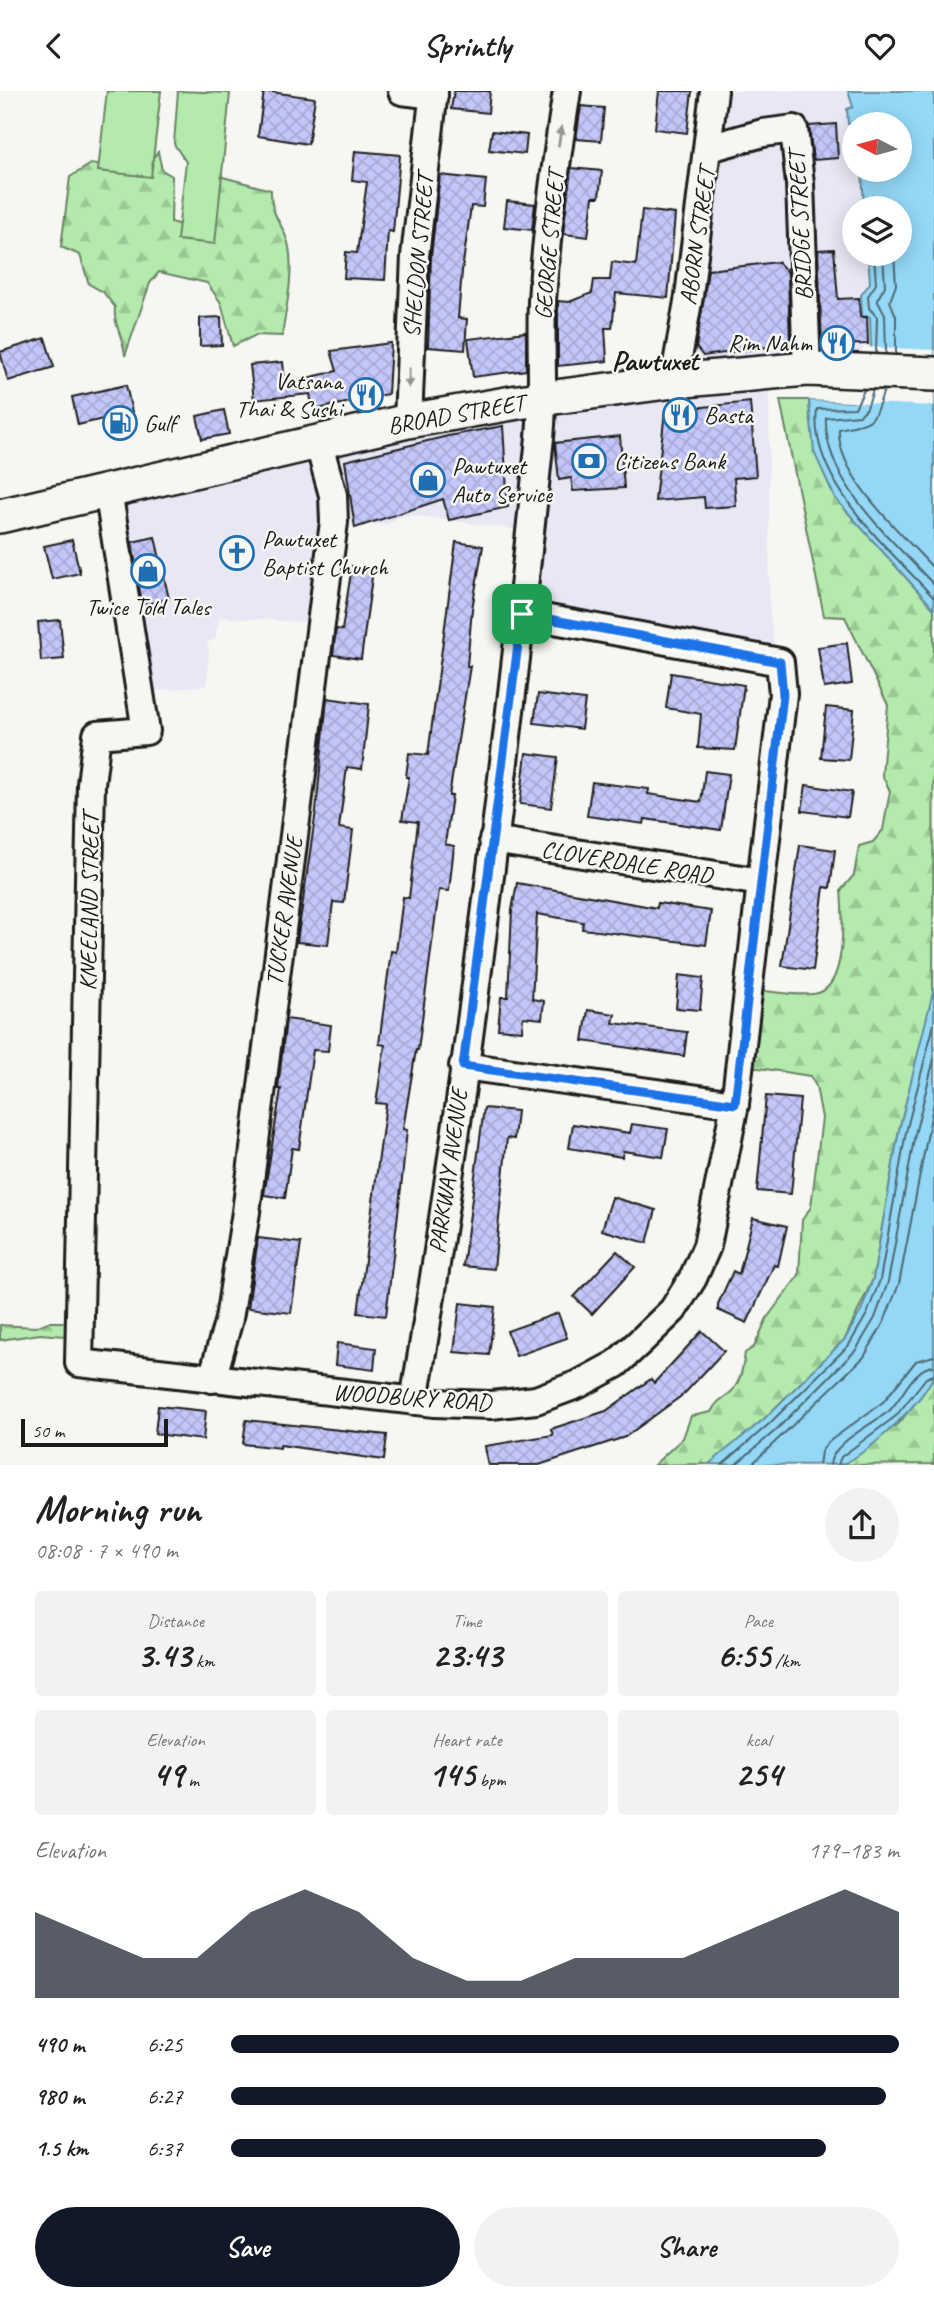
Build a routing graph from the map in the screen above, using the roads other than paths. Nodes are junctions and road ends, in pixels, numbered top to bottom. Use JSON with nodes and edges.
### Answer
{"nodes":[{"id":1,"x":402,"y":91,"type":"edge"},
{"id":2,"x":567,"y":91,"type":"edge"},
{"id":3,"x":714,"y":91,"type":"edge"},
{"id":4,"x":434,"y":93,"type":"edge"},
{"id":5,"x":709,"y":148,"type":"junction"},
{"id":6,"x":810,"y":369,"type":"junction"},
{"id":7,"x":927,"y":373,"type":"edge"},
{"id":8,"x":674,"y":381,"type":"junction"},
{"id":9,"x":544,"y":399,"type":"junction"},
{"id":10,"x":408,"y":421,"type":"junction"},
{"id":11,"x":318,"y":441,"type":"junction"},
{"id":12,"x":108,"y":490,"type":"junction"},
{"id":13,"x":0,"y":516,"type":"edge"},
{"id":14,"x":522,"y":614,"type":"junction"},
{"id":15,"x":493,"y":840,"type":"junction"},
{"id":16,"x":761,"y":882,"type":"junction"},
{"id":17,"x":463,"y":1066,"type":"junction"},
{"id":18,"x":735,"y":1104,"type":"junction"},
{"id":19,"x":79,"y":1363,"type":"joint"},
{"id":20,"x":212,"y":1379,"type":"junction"},
{"id":21,"x":414,"y":1401,"type":"junction"}],
"edges":[{"from":1,"to":4,"type":"street"},
{"from":9,"to":2,"type":"street","name":"GEORGE STREET","one_way":true},
{"from":3,"to":5,"type":"street","name":"ABORN STREET"},
{"from":4,"to":10,"type":"street","name":"SHELDON STREET","one_way":true},
{"from":5,"to":6,"type":"street","name":"BRIDGE STREET"},
{"from":5,"to":8,"type":"street","name":"ABORN STREET"},
{"from":6,"to":7,"type":"main road","name":"BROAD STREET"},
{"from":6,"to":8,"type":"main road","name":"BROAD STREET"},
{"from":8,"to":9,"type":"main road","name":"BROAD STREET"},
{"from":9,"to":10,"type":"main road","name":"BROAD STREET"},
{"from":9,"to":14,"type":"street","name":"PARKWAY AVENUE"},
{"from":10,"to":11,"type":"main road","name":"BROAD STREET"},
{"from":11,"to":12,"type":"main road","name":"BROAD STREET"},
{"from":11,"to":20,"type":"street","name":"TUCKER AVENUE"},
{"from":12,"to":13,"type":"main road","name":"BROAD STREET"},
{"from":12,"to":19,"type":"street","name":"KNEELAND STREET"},
{"from":14,"to":15,"type":"street","name":"PARKWAY AVENUE"},
{"from":14,"to":16,"type":"street","name":"WOODBURY ROAD"},
{"from":15,"to":16,"type":"street","name":"CLOVERDALE ROAD"},
{"from":15,"to":17,"type":"street","name":"PARKWAY AVENUE"},
{"from":16,"to":18,"type":"street","name":"WOODBURY ROAD"},
{"from":17,"to":18,"type":"street"},
{"from":17,"to":21,"type":"street","name":"PARKWAY AVENUE"},
{"from":18,"to":21,"type":"street","name":"WOODBURY ROAD"},
{"from":19,"to":20,"type":"street","name":"WOODBURY ROAD"},
{"from":20,"to":21,"type":"street","name":"WOODBURY ROAD"}]}
